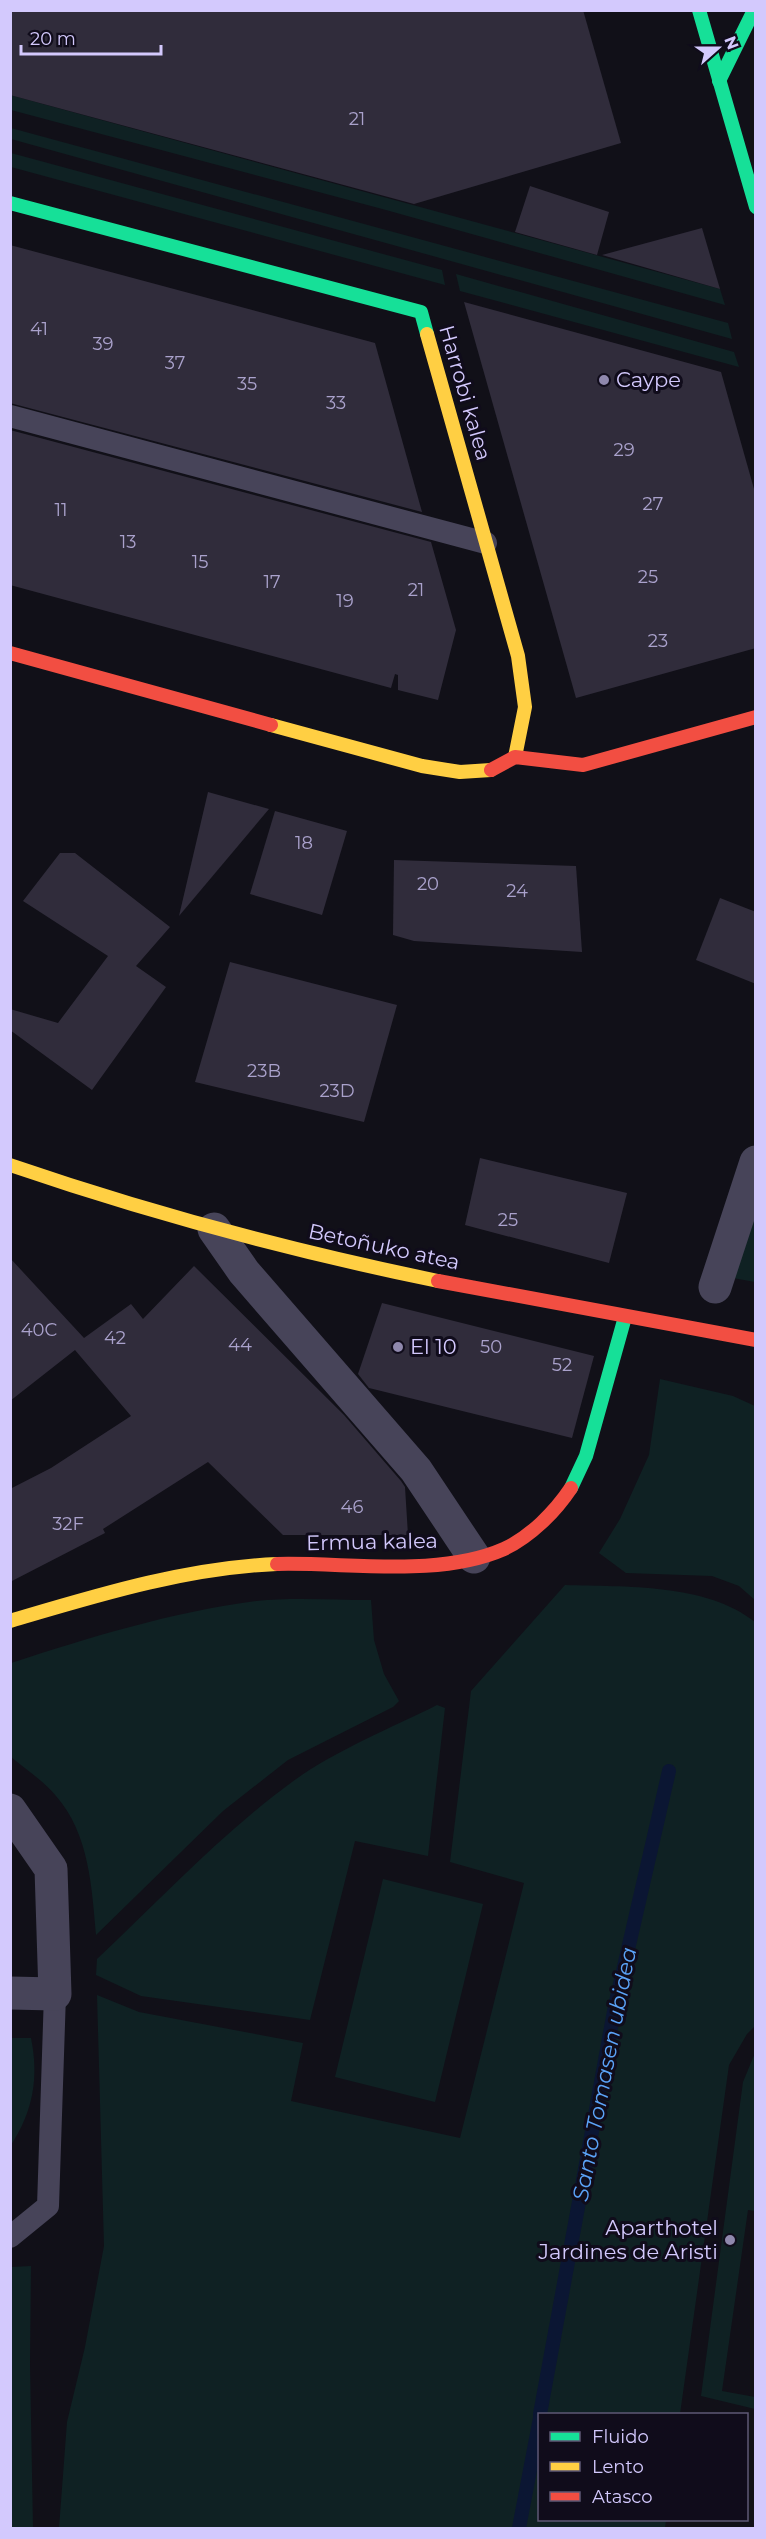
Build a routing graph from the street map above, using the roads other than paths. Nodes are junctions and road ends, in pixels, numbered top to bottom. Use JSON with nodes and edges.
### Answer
{"nodes":[{"id":1,"x":699,"y":10,"type":"edge"},
{"id":2,"x":754,"y":10,"type":"edge"},
{"id":3,"x":719,"y":81,"type":"junction"},
{"id":4,"x":10,"y":203,"type":"edge"},
{"id":5,"x":756,"y":207,"type":"edge"},
{"id":6,"x":10,"y":416,"type":"edge"},
{"id":7,"x":486,"y":543,"type":"junction"},
{"id":8,"x":10,"y":653,"type":"edge"},
{"id":9,"x":756,"y":717,"type":"edge"},
{"id":10,"x":515,"y":757,"type":"junction"},
{"id":11,"x":756,"y":1162,"type":"edge"},
{"id":12,"x":10,"y":1164,"type":"edge"},
{"id":13,"x":214,"y":1229,"type":"junction"},
{"id":14,"x":715,"y":1287,"type":"dead end"},
{"id":15,"x":625,"y":1317,"type":"junction"},
{"id":16,"x":756,"y":1340,"type":"edge"},
{"id":17,"x":474,"y":1557,"type":"junction"},
{"id":18,"x":10,"y":1622,"type":"edge"},
{"id":19,"x":10,"y":1810,"type":"edge"},
{"id":20,"x":10,"y":1994,"type":"edge"},
{"id":21,"x":55,"y":1994,"type":"junction"},
{"id":22,"x":10,"y":2237,"type":"edge"}],
"edges":[{"from":1,"to":3,"type":"street"},
{"from":2,"to":3,"type":"street"},
{"from":3,"to":5,"type":"street"},
{"from":4,"to":7,"type":"street","name":"Harrobi kalea"},
{"from":6,"to":7,"type":"lane"},
{"from":7,"to":10,"type":"street","name":"Harrobi kalea"},
{"from":8,"to":10,"type":"street"},
{"from":9,"to":10,"type":"street"},
{"from":11,"to":14,"type":"street"},
{"from":12,"to":13,"type":"street","name":"Betoñuko atea"},
{"from":13,"to":15,"type":"street","name":"Betoñuko atea"},
{"from":13,"to":17,"type":"street"},
{"from":15,"to":16,"type":"street","name":"Betoñuko atea"},
{"from":15,"to":17,"type":"street","name":"Ermua kalea"},
{"from":17,"to":18,"type":"street","name":"Ermua kalea"},
{"from":19,"to":21,"type":"street"},
{"from":20,"to":21,"type":"street"},
{"from":21,"to":22,"type":"lane"}]}
